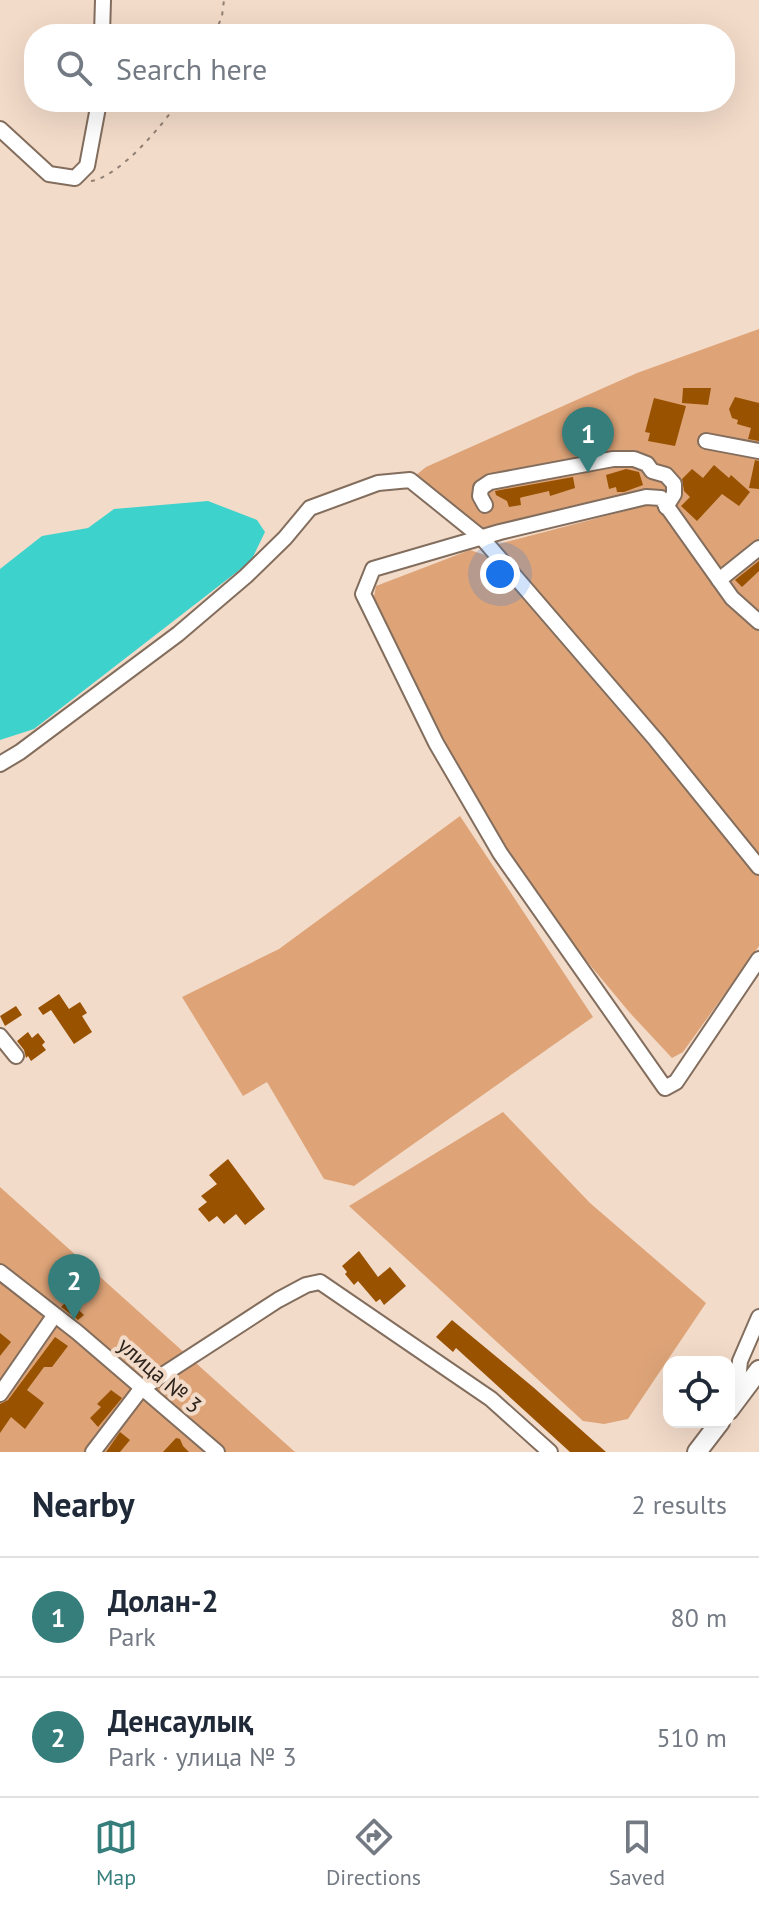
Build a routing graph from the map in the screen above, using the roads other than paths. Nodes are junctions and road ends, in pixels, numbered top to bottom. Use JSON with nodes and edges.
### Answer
{"nodes":[{"id":1,"x":103,"y":0,"type":"edge"},
{"id":2,"x":102,"y":24,"type":"edge"},
{"id":3,"x":97,"y":112,"type":"edge"},
{"id":4,"x":0,"y":129,"type":"edge"},
{"id":5,"x":706,"y":441,"type":"dead end"},
{"id":6,"x":759,"y":451,"type":"edge"},
{"id":7,"x":485,"y":505,"type":"dead end"},
{"id":8,"x":666,"y":507,"type":"junction"},
{"id":9,"x":482,"y":538,"type":"junction"},
{"id":10,"x":759,"y":548,"type":"edge"},
{"id":11,"x":719,"y":580,"type":"junction"},
{"id":12,"x":759,"y":622,"type":"edge"},
{"id":13,"x":0,"y":764,"type":"edge"},
{"id":14,"x":759,"y":867,"type":"edge"},
{"id":15,"x":759,"y":959,"type":"edge"},
{"id":16,"x":0,"y":1036,"type":"edge"},
{"id":17,"x":16,"y":1056,"type":"dead end"},
{"id":18,"x":0,"y":1272,"type":"edge"},
{"id":19,"x":54,"y":1316,"type":"junction"},
{"id":20,"x":759,"y":1317,"type":"edge"},
{"id":21,"x":759,"y":1370,"type":"edge"},
{"id":22,"x":141,"y":1389,"type":"junction"},
{"id":23,"x":735,"y":1392,"type":"edge"},
{"id":24,"x":0,"y":1394,"type":"edge"},
{"id":25,"x":735,"y":1402,"type":"edge"},
{"id":26,"x":715,"y":1428,"type":"edge"},
{"id":27,"x":93,"y":1452,"type":"edge"},
{"id":28,"x":217,"y":1452,"type":"edge"},
{"id":29,"x":550,"y":1452,"type":"edge"},
{"id":30,"x":697,"y":1452,"type":"edge"}],
"edges":[{"from":1,"to":2,"type":"street"},
{"from":3,"to":4,"type":"street"},
{"from":5,"to":6,"type":"street"},
{"from":7,"to":8,"type":"street"},
{"from":8,"to":9,"type":"street"},
{"from":8,"to":11,"type":"street"},
{"from":9,"to":13,"type":"street"},
{"from":9,"to":14,"type":"street"},
{"from":9,"to":15,"type":"street"},
{"from":10,"to":11,"type":"street"},
{"from":11,"to":12,"type":"street"},
{"from":16,"to":17,"type":"street"},
{"from":18,"to":19,"type":"street","name":"улица № 3"},
{"from":19,"to":22,"type":"street","name":"улица № 3"},
{"from":19,"to":24,"type":"street"},
{"from":20,"to":23,"type":"street"},
{"from":21,"to":25,"type":"main road"},
{"from":22,"to":27,"type":"street"},
{"from":22,"to":28,"type":"street","name":"улица № 3"},
{"from":22,"to":29,"type":"street"},
{"from":26,"to":30,"type":"main road"}]}
